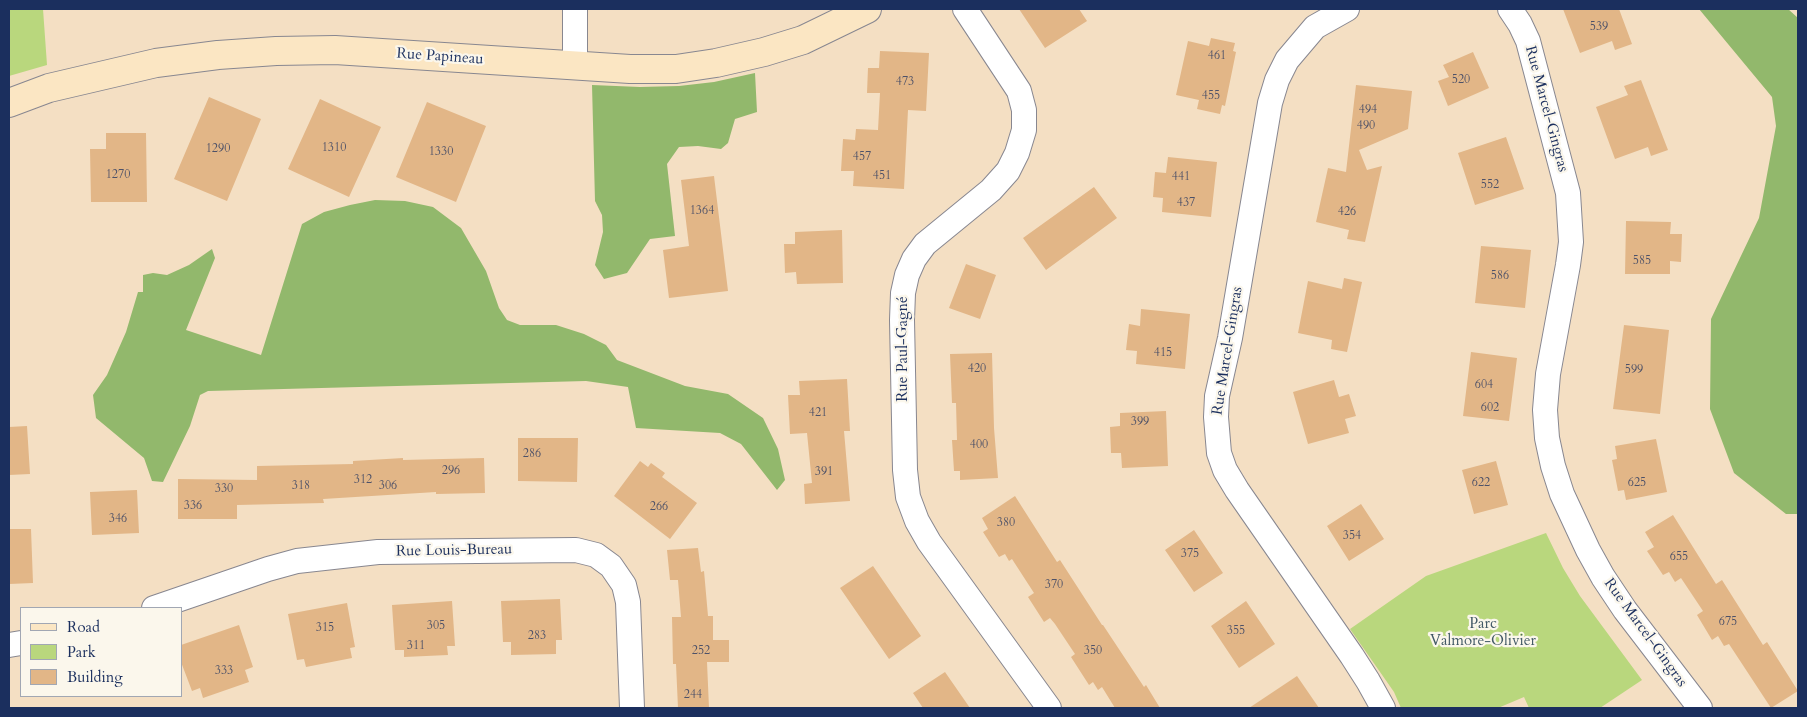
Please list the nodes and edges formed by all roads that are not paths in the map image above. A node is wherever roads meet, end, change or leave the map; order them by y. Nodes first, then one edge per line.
1 (575, 9) edge
2 (867, 9) edge
3 (965, 9) edge
4 (1347, 9) edge
5 (1510, 9) edge
6 (575, 66) junction
7 (9, 103) edge
8 (157, 607) edge
9 (632, 708) edge
10 (1049, 708) edge
11 (1383, 708) edge
12 (1700, 708) edge

1 - 6 street
2 - 6 street, Rue Papineau
3 - 10 street, Rue Paul-Gagné
4 - 11 street, Rue Marcel-Gingras
5 - 12 street, Rue Marcel-Gingras
6 - 7 street, Rue Papineau
8 - 9 street, Rue Louis-Bureau

